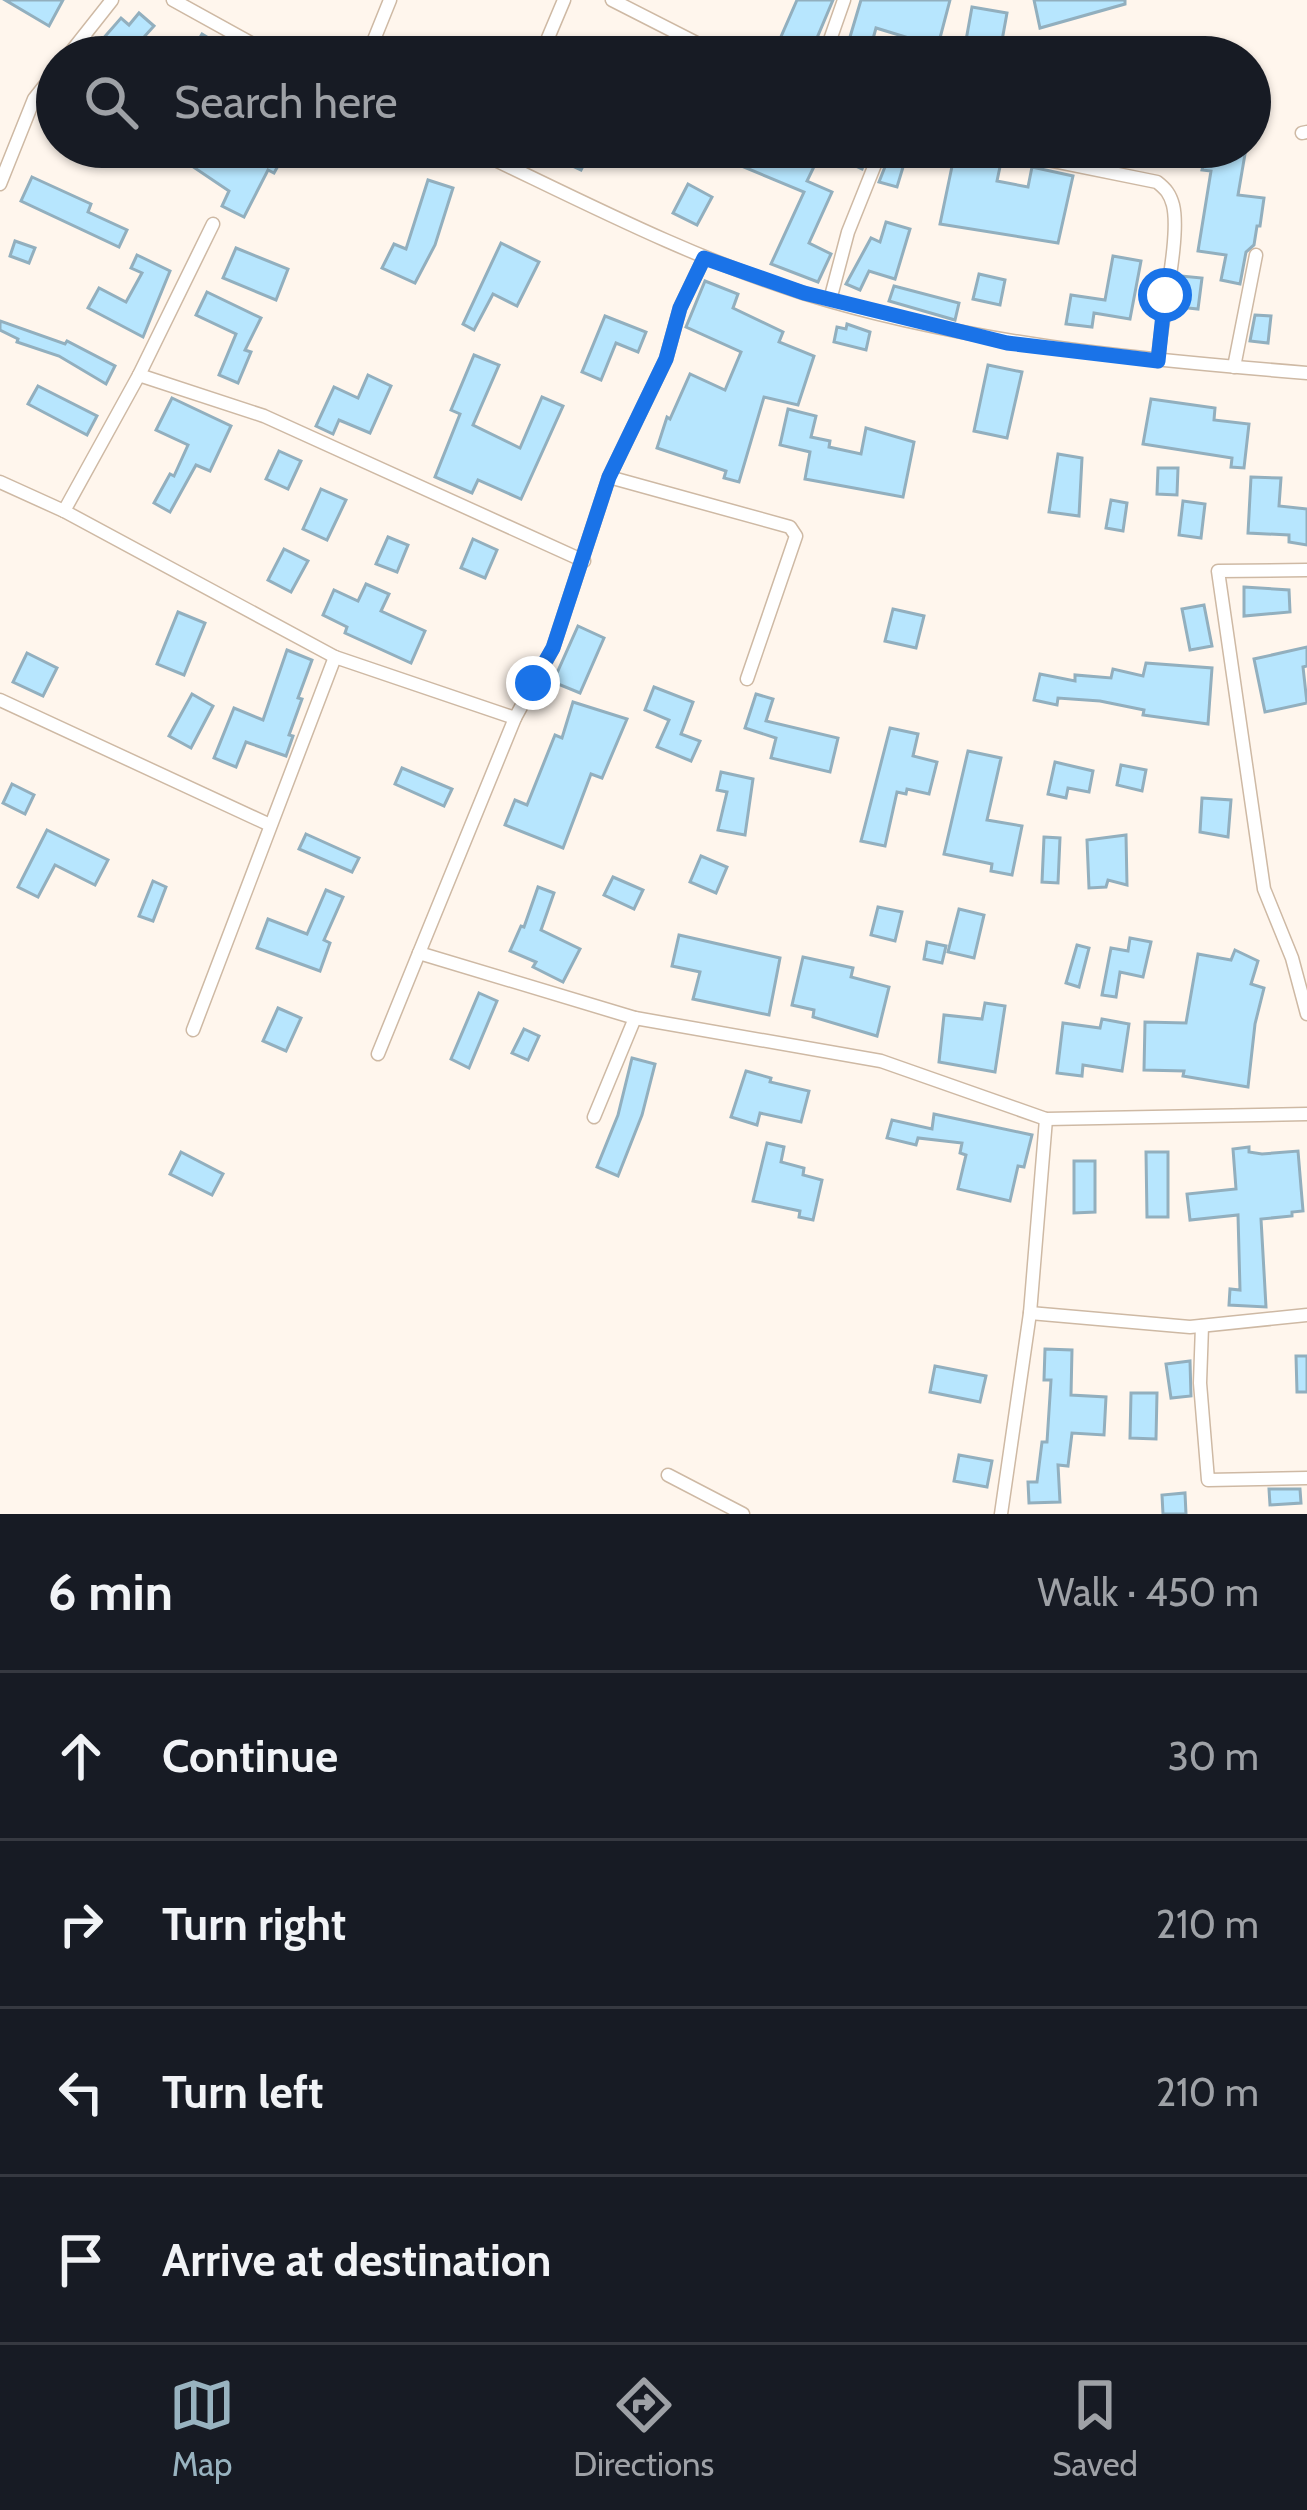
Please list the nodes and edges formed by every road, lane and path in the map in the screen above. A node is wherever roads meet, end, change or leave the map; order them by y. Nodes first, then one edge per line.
1 (112, 0) edge
2 (173, 0) edge
3 (389, 0) edge
4 (564, 0) edge
5 (611, 0) edge
6 (844, 0) edge
7 (84, 36) edge
8 (238, 36) edge
9 (375, 36) edge
10 (549, 36) edge
11 (682, 36) edge
12 (831, 36) edge
13 (36, 96) edge
14 (526, 168) edge
15 (874, 168) edge
16 (1087, 168) edge
17 (0, 184) edge
18 (213, 224) dead end
19 (1256, 255) dead end
20 (704, 258) junction
21 (830, 300) junction
22 (1158, 361) junction
23 (1234, 367) junction
24 (1307, 373) edge
25 (139, 375) junction
26 (609, 477) junction
27 (0, 482) edge
28 (64, 511) junction
29 (584, 561) junction
30 (1307, 571) edge
31 (335, 657) junction
32 (747, 679) dead end
33 (0, 700) edge
34 (514, 718) junction
35 (270, 824) junction
36 (419, 953) junction
37 (1307, 1014) edge
38 (635, 1018) junction
39 (193, 1030) dead end
40 (378, 1054) dead end
41 (1307, 1114) edge
42 (594, 1117) dead end
43 (1046, 1119) junction
44 (1030, 1312) junction
45 (1307, 1316) edge
46 (1202, 1326) junction
47 (668, 1475) dead end
48 (1307, 1478) edge
49 (742, 1514) edge
50 (1001, 1514) edge

1 - 7 street
2 - 8 street
3 - 9 street
4 - 10 street
5 - 11 street
6 - 12 street
13 - 17 street
14 - 20 street
15 - 21 street
16 - 22 street
18 - 25 street
19 - 23 street
20 - 21 street
20 - 26 street
21 - 22 street
22 - 23 street
23 - 24 street
25 - 28 street
25 - 29 street
26 - 29 street
26 - 32 street
27 - 28 street
28 - 31 street
29 - 34 street
30 - 37 street
31 - 34 street
31 - 35 street
33 - 35 street
34 - 36 street
35 - 39 street
36 - 38 street
36 - 40 street
38 - 42 street
38 - 43 street
41 - 43 street
43 - 44 street
44 - 46 street
44 - 50 street
45 - 46 street
46 - 48 street
47 - 49 street

